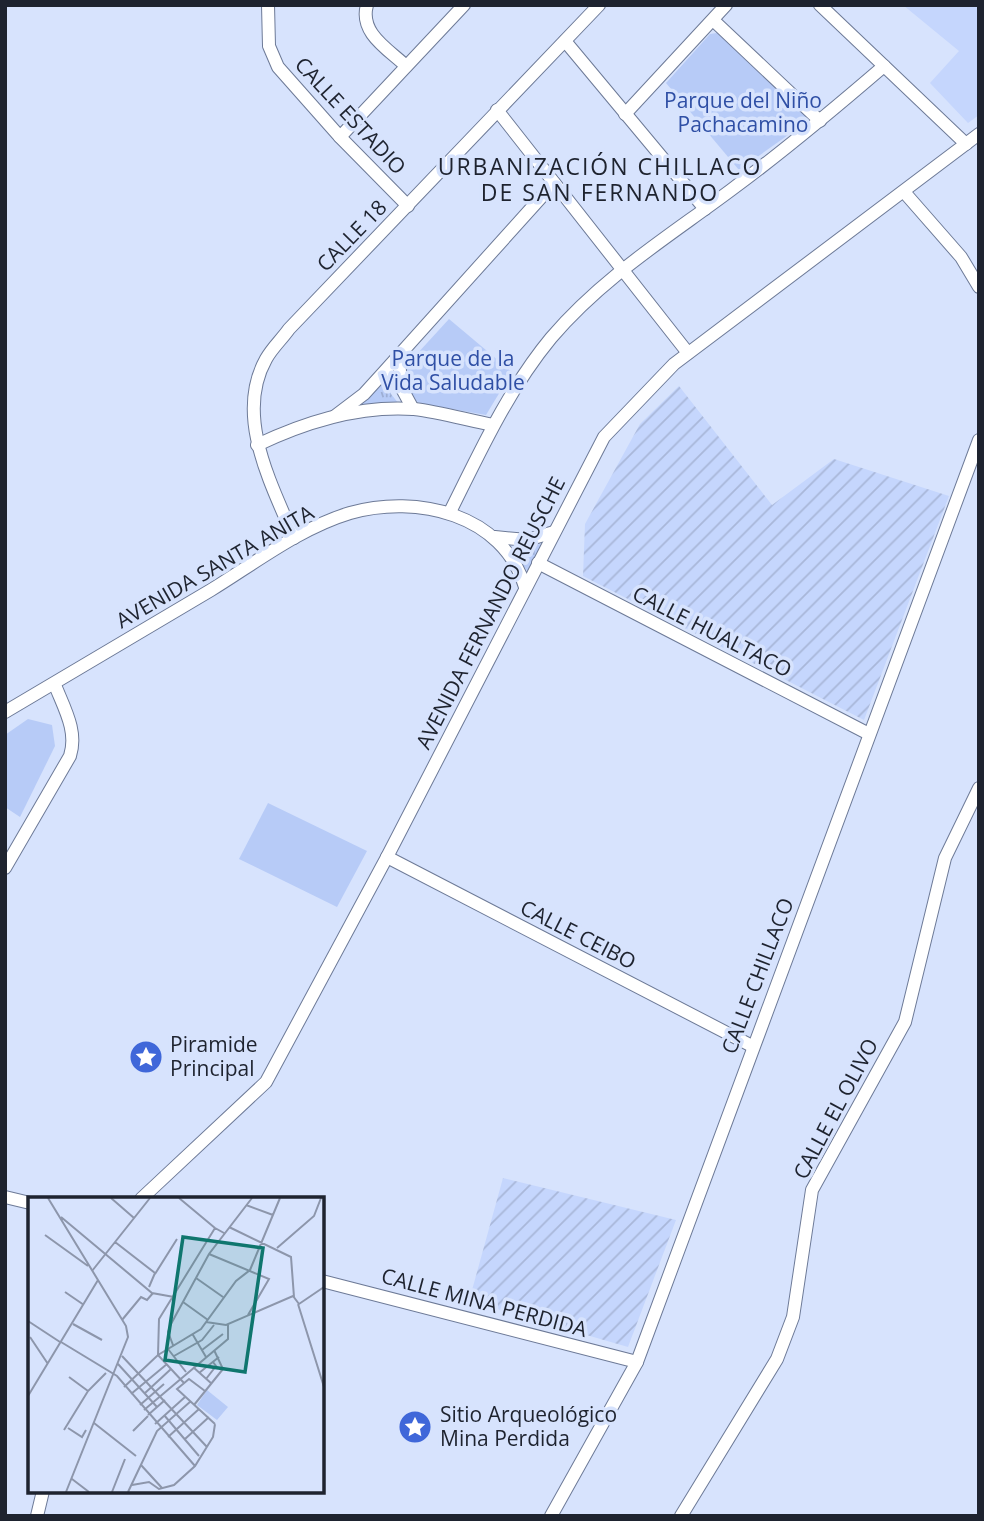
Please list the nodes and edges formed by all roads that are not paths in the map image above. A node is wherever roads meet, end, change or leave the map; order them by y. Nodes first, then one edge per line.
1 (268, 5) edge
2 (367, 5) edge
3 (464, 5) edge
4 (598, 5) edge
5 (726, 5) edge
6 (820, 5) edge
7 (713, 20) junction
8 (565, 41) junction
9 (406, 66) junction
10 (884, 66) junction
11 (497, 110) junction
12 (625, 114) junction
13 (820, 121) junction
14 (979, 134) edge
15 (340, 137) junction
16 (966, 144) junction
17 (554, 183) junction
18 (905, 192) junction
19 (408, 206) junction
20 (705, 209) junction
21 (621, 268) junction
22 (978, 286) edge
23 (688, 353) junction
24 (399, 356) junction
25 (413, 409) junction
26 (335, 416) junction
27 (493, 425) junction
28 (979, 440) edge
29 (257, 446) junction
30 (450, 512) junction
31 (554, 532) junction
32 (494, 537) junction
33 (295, 538) junction
34 (538, 563) junction
35 (526, 587) junction
36 (55, 685) junction
37 (5, 712) edge
38 (869, 734) junction
39 (979, 788) edge
40 (387, 858) junction
41 (5, 868) edge
42 (752, 1046) junction
43 (5, 1197) edge
44 (143, 1197) edge
45 (28, 1203) edge
46 (324, 1282) edge
47 (637, 1362) junction
48 (43, 1493) edge
49 (37, 1516) edge
50 (551, 1516) edge
51 (681, 1516) edge

1 - 15 street, CALLE ESTADIO
2 - 9 street
3 - 9 street
4 - 8 street, CALLE 18
5 - 7 street
6 - 10 street
7 - 12 street
7 - 13 street
8 - 11 street, CALLE 18
8 - 12 street
9 - 15 street
10 - 13 street
10 - 16 street
11 - 17 street
11 - 19 street, CALLE 18
12 - 20 street
13 - 20 street
14 - 16 street, AVENIDA FERNANDO REUSCHE
15 - 19 street, CALLE ESTADIO
16 - 18 street, AVENIDA FERNANDO REUSCHE
17 - 21 street
17 - 24 street
18 - 22 street
18 - 23 street, AVENIDA FERNANDO REUSCHE
19 - 29 street, CALLE 18
20 - 21 street
21 - 23 street
21 - 27 street
23 - 31 street, AVENIDA FERNANDO REUSCHE
24 - 25 street
24 - 26 street
25 - 26 street
25 - 27 street
26 - 29 street
27 - 30 street
28 - 38 street, CALLE CHILLACO
29 - 33 street, CALLE 18
30 - 32 street, AVENIDA SANTA ANITA
30 - 33 street, AVENIDA SANTA ANITA
31 - 32 street, AVENIDA SANTA ANITA
31 - 34 street, AVENIDA FERNANDO REUSCHE
32 - 35 street, AVENIDA SANTA ANITA
33 - 36 street, AVENIDA SANTA ANITA
34 - 35 street, AVENIDA FERNANDO REUSCHE
34 - 38 street, CALLE HUALTACO
35 - 40 street, AVENIDA FERNANDO REUSCHE
36 - 37 street, AVENIDA SANTA ANITA
36 - 41 street
38 - 42 street, CALLE CHILLACO
39 - 51 street, CALLE EL OLIVO
40 - 42 street, CALLE CEIBO
40 - 44 street, AVENIDA FERNANDO REUSCHE
42 - 47 street, CALLE CHILLACO
43 - 45 street
46 - 47 street, CALLE MINA PERDIDA
47 - 50 street, CALLE CHILLACO
48 - 49 street

